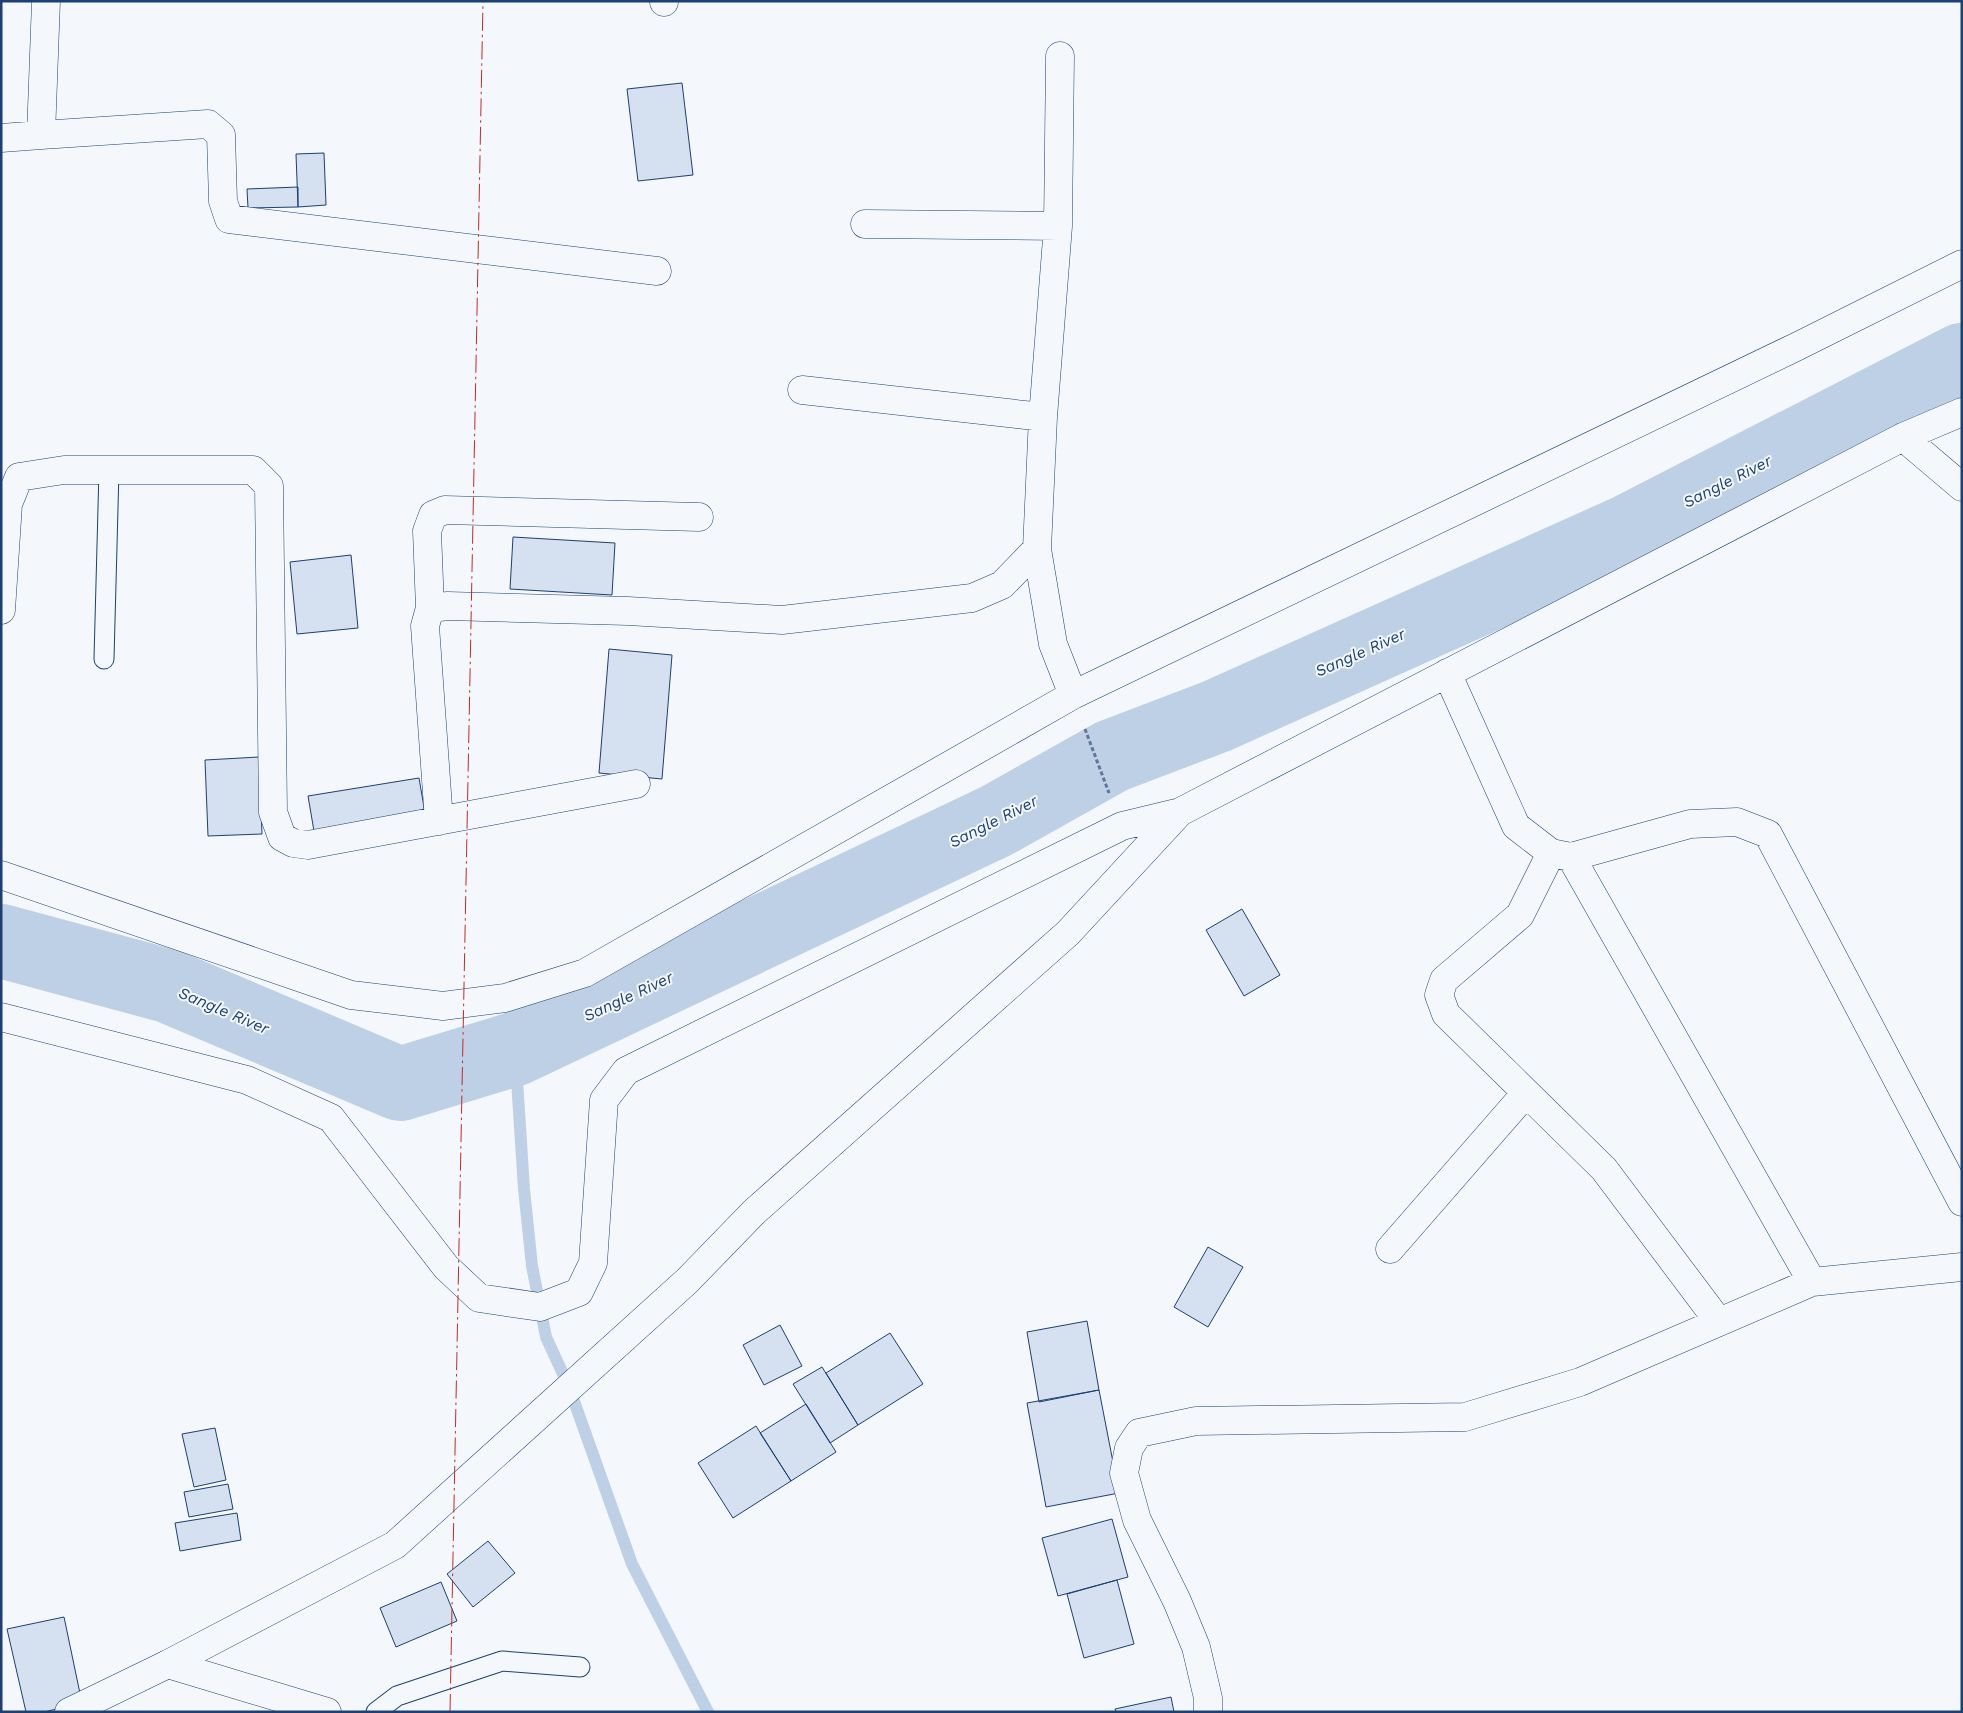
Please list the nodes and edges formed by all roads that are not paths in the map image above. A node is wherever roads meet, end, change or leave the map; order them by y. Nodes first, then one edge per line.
1 (46, 1) edge
2 (1060, 56) dead end
3 (41, 135) junction
4 (1, 138) edge
5 (866, 224) dead end
6 (1058, 226) junction
7 (1962, 264) edge
8 (657, 271) dead end
9 (802, 390) dead end
10 (1962, 412) edge
11 (1043, 417) junction
12 (1902, 437) junction
13 (109, 470) junction
14 (1962, 486) edge
15 (699, 517) dead end
16 (1037, 549) junction
17 (430, 608) junction
18 (1, 610) edge
19 (104, 660) dead end
20 (1447, 673) junction
21 (1073, 695) junction
22 (636, 784) dead end
23 (1180, 812) junction
24 (439, 821) junction
25 (1561, 855) junction
26 (1, 875) edge
27 (1, 1018) edge
28 (1526, 1093) junction
29 (1962, 1202) edge
30 (1390, 1249) dead end
31 (1962, 1267) edge
32 (1812, 1282) junction
33 (1719, 1322) junction
34 (168, 1664) junction
35 (580, 1667) dead end
36 (69, 1712) edge
37 (327, 1712) edge
38 (376, 1712) edge
39 (1208, 1712) edge

1 - 3 street
2 - 6 street
3 - 4 street
3 - 8 street
5 - 6 street
6 - 11 street
7 - 21 street
9 - 11 street
10 - 12 street
11 - 16 street
12 - 14 street
12 - 20 street
13 - 18 street
13 - 19 lane
13 - 24 street
15 - 17 street
16 - 17 street
16 - 21 street
17 - 24 street
20 - 23 street
20 - 25 street
21 - 26 street
22 - 24 street
23 - 27 street
23 - 34 street
25 - 28 street
25 - 29 street
25 - 32 street
28 - 30 street
28 - 33 street
31 - 32 street
32 - 33 street
33 - 39 street
34 - 36 street
34 - 37 street
35 - 38 lane

